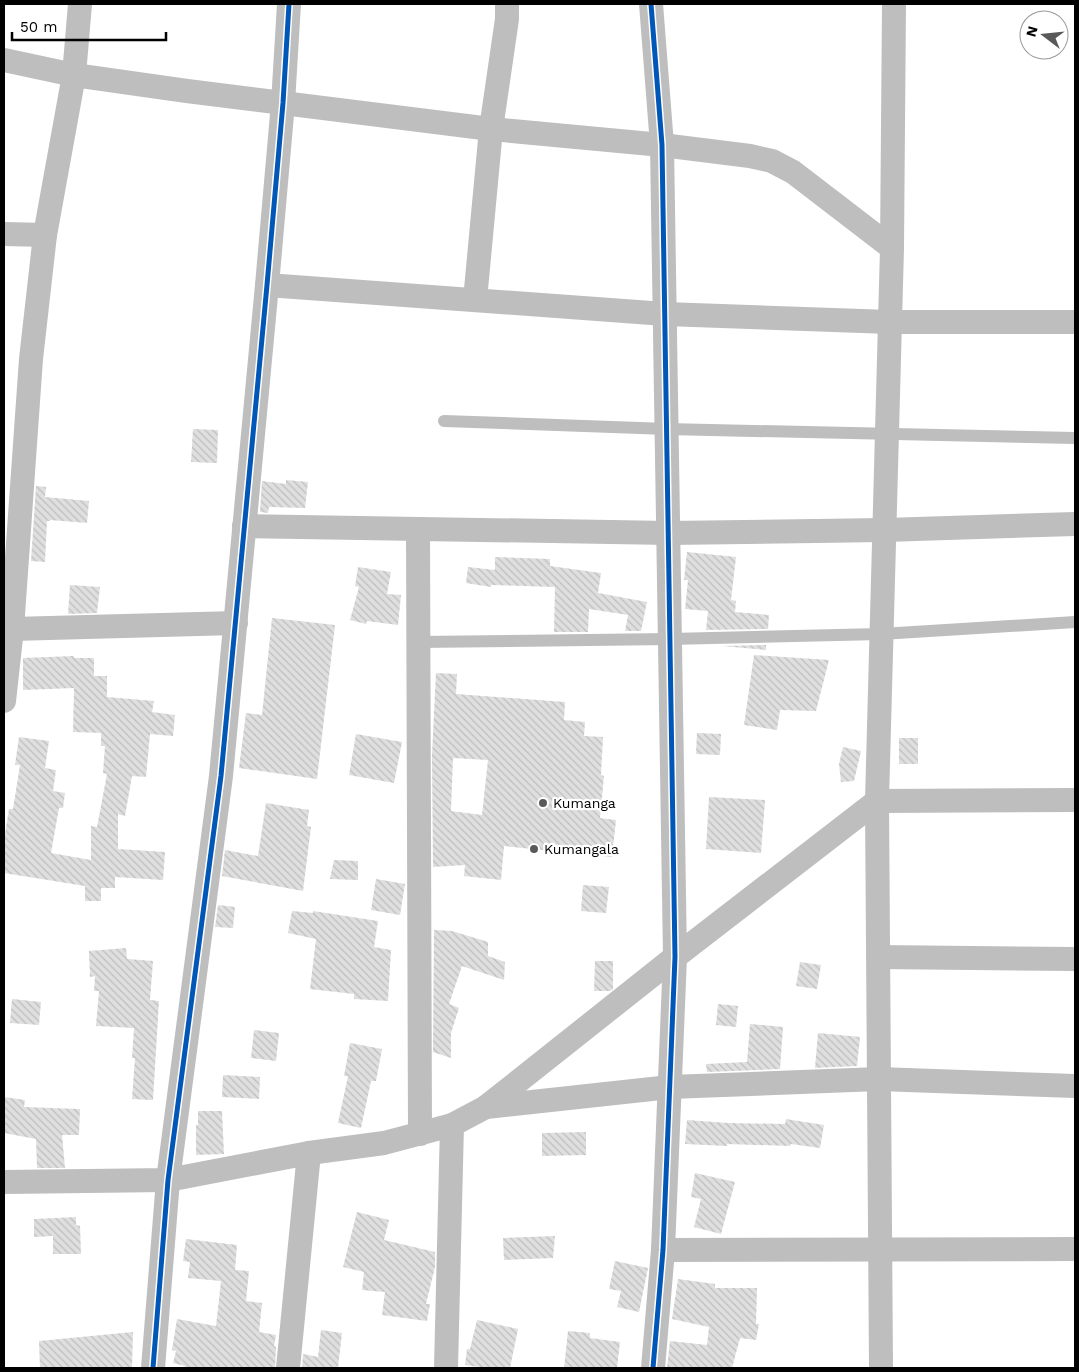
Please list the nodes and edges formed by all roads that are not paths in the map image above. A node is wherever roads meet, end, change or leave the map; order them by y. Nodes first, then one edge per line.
1 (80, 4) edge
2 (289, 4) edge
3 (507, 4) edge
4 (651, 4) edge
5 (894, 4) edge
6 (4, 60) edge
7 (74, 75) junction
8 (283, 103) junction
9 (491, 129) junction
10 (662, 145) junction
11 (4, 234) edge
12 (45, 235) junction
13 (892, 248) junction
14 (267, 285) junction
15 (475, 300) junction
16 (665, 314) junction
17 (890, 322) junction
18 (1075, 322) edge
19 (444, 421) dead end
20 (667, 430) junction
21 (886, 434) junction
22 (1075, 438) edge
23 (1075, 524) edge
24 (244, 526) junction
25 (418, 529) junction
26 (885, 530) junction
27 (668, 532) junction
28 (1075, 622) edge
29 (236, 623) junction
30 (12, 629) junction
31 (881, 634) junction
32 (670, 639) junction
33 (418, 642) junction
34 (4, 701) edge
35 (1075, 800) edge
36 (877, 801) junction
37 (675, 957) junction
38 (878, 957) junction
39 (1075, 959) edge
40 (879, 1079) junction
41 (1075, 1086) edge
42 (670, 1087) junction
43 (486, 1107) junction
44 (452, 1125) junction
45 (420, 1134) junction
46 (310, 1153) junction
47 (168, 1180) junction
48 (4, 1182) edge
49 (880, 1248) junction
50 (1075, 1248) edge
51 (663, 1250) junction
52 (153, 1368) edge
53 (288, 1368) edge
54 (446, 1368) edge
55 (653, 1368) edge
56 (881, 1368) edge

1 - 7 street
2 - 8 street
3 - 9 street
4 - 10 street
5 - 13 street
6 - 7 street
7 - 8 street
7 - 12 street
8 - 9 street
8 - 14 street
9 - 10 street
9 - 15 street
10 - 13 street
10 - 16 street
11 - 12 street
12 - 30 street
13 - 17 street
14 - 15 street
14 - 24 street
15 - 16 street
16 - 17 street
16 - 20 street
17 - 18 street
17 - 21 street
19 - 20 lane
20 - 21 lane
20 - 27 street
21 - 22 lane
21 - 26 street
23 - 26 street
24 - 25 street
24 - 29 street
25 - 27 street
25 - 33 street
26 - 27 street
26 - 31 street
27 - 32 street
28 - 31 lane
29 - 30 street
29 - 47 street
30 - 34 street
31 - 32 lane
31 - 36 street
32 - 33 lane
32 - 37 street
33 - 45 street
35 - 36 street
36 - 37 street
36 - 38 street
37 - 42 street
37 - 43 street
38 - 39 street
38 - 40 street
40 - 41 street
40 - 42 street
40 - 49 street
42 - 43 street
42 - 51 street
43 - 44 street
44 - 45 street
44 - 54 street
45 - 46 street
46 - 47 street
46 - 53 street
47 - 48 street
47 - 52 street
49 - 50 street
49 - 51 street
49 - 56 street
51 - 55 street

